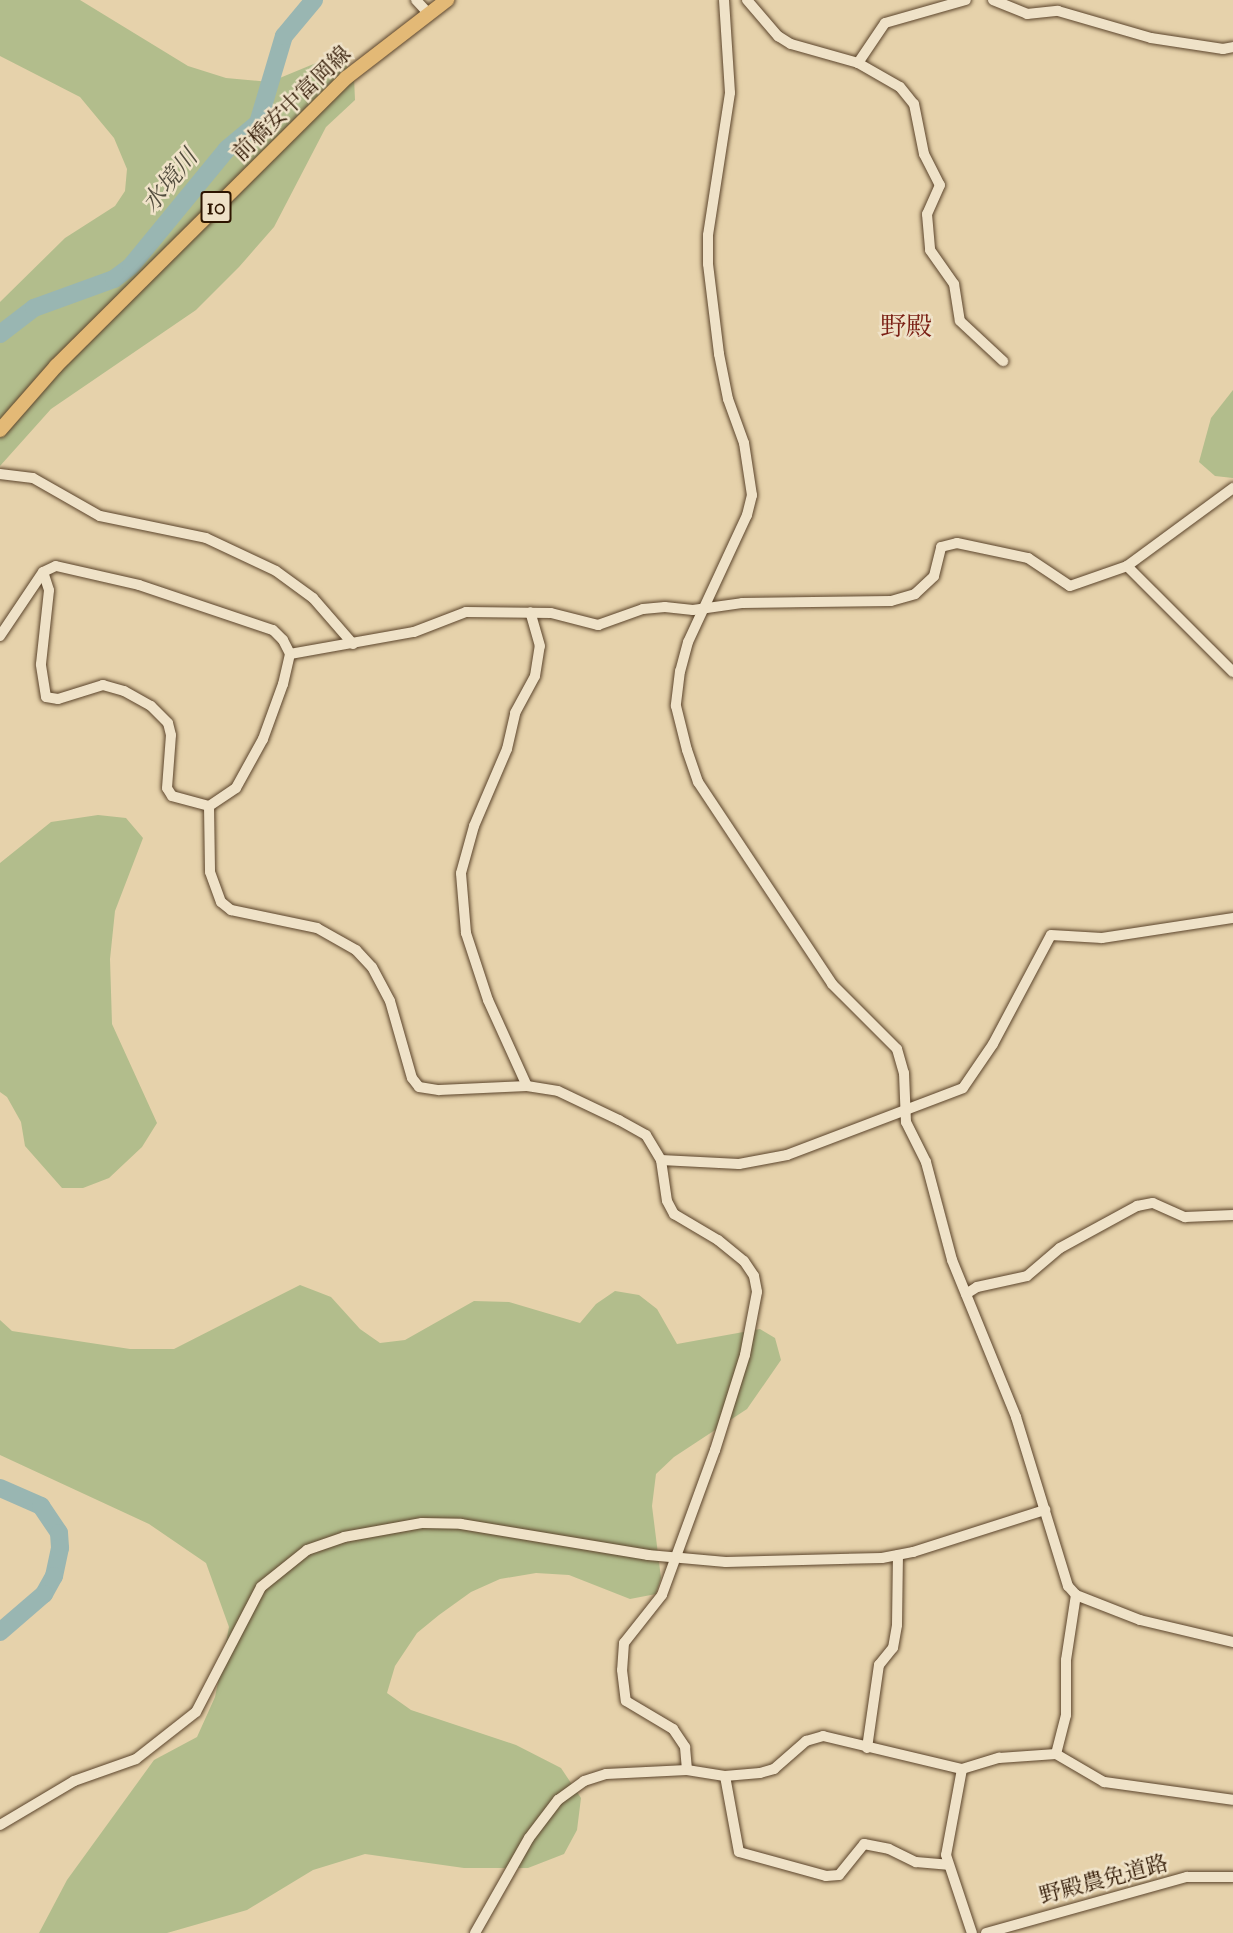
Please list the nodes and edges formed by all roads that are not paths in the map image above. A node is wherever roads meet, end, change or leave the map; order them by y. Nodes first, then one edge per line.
1 (416, 0) edge
2 (447, 0) edge
3 (724, 0) edge
4 (747, 0) edge
5 (966, 0) edge
6 (993, 0) edge
7 (429, 14) junction
8 (1233, 47) edge
9 (858, 63) junction
10 (1004, 361) dead end
11 (0, 430) edge
12 (0, 474) edge
13 (1233, 488) edge
14 (1127, 566) junction
15 (43, 572) junction
16 (704, 609) junction
17 (530, 612) junction
18 (0, 636) edge
19 (353, 644) junction
20 (290, 654) junction
21 (1233, 672) edge
22 (209, 806) junction
23 (1233, 918) edge
24 (527, 1086) junction
25 (903, 1109) junction
26 (661, 1160) junction
27 (1233, 1215) edge
28 (966, 1294) junction
29 (1045, 1510) junction
30 (898, 1555) junction
31 (674, 1558) junction
32 (1076, 1594) junction
33 (1233, 1642) edge
34 (867, 1748) junction
35 (1056, 1754) junction
36 (962, 1769) junction
37 (687, 1770) junction
38 (725, 1776) junction
39 (1233, 1800) edge
40 (0, 1825) edge
41 (948, 1865) junction
42 (1233, 1877) edge
43 (475, 1933) edge
44 (972, 1933) edge
45 (986, 1933) edge

1 - 7 street
2 - 7 main road, 前橋安中富岡線 / 10
3 - 16 street
4 - 9 street
5 - 9 street
6 - 8 street
7 - 11 main road, 前橋安中富岡線 / 10
9 - 10 street
12 - 19 street
13 - 14 street
14 - 16 street
14 - 21 street
15 - 18 street
15 - 20 street
15 - 22 street
16 - 17 street
16 - 25 street
17 - 19 street
17 - 24 street
19 - 20 street
20 - 22 street
22 - 24 street
23 - 25 street
24 - 26 street
25 - 26 street
25 - 28 street
26 - 31 street
27 - 28 street
28 - 29 street
29 - 30 street
29 - 32 street
30 - 31 street
30 - 34 street
31 - 37 street
31 - 40 street
32 - 33 street
32 - 35 street
34 - 36 street
34 - 38 street
35 - 36 street
35 - 39 street
36 - 41 street
37 - 38 street
37 - 43 street
38 - 41 street
41 - 44 street
42 - 45 street, 野殿農免道路

